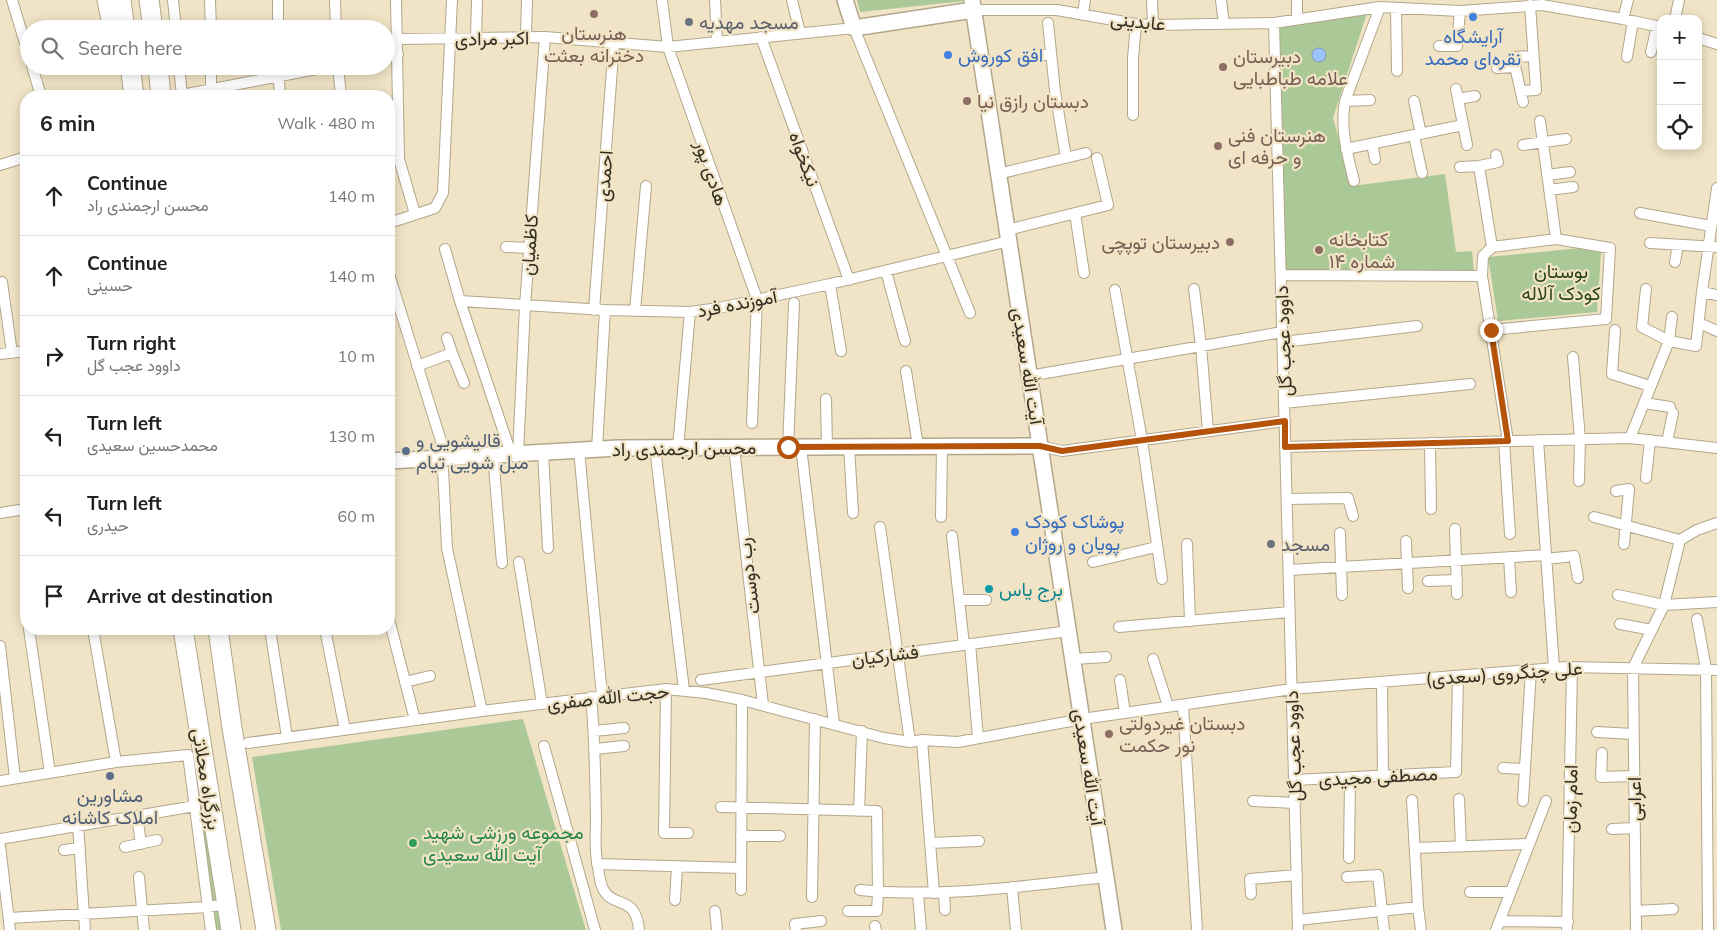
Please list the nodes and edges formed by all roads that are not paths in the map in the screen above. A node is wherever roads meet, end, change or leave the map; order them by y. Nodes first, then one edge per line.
1 (12, 0) edge
2 (107, 0) edge
3 (121, 0) edge
4 (149, 0) edge
5 (161, 0) edge
6 (173, 0) edge
7 (210, 0) edge
8 (278, 0) edge
9 (335, 0) edge
10 (396, 0) edge
11 (452, 0) edge
12 (477, 0) edge
13 (527, 0) edge
14 (662, 0) edge
15 (715, 0) edge
16 (792, 0) edge
17 (845, 0) edge
18 (1085, 0) edge
19 (1152, 0) edge
20 (1221, 0) edge
21 (1297, 0) edge
22 (1628, 0) edge
23 (1679, 0) edge
24 (1542, 2) edge
25 (972, 5) edge
26 (1056, 5) edge
27 (1356, 5) edge
28 (1530, 5) junction
29 (1455, 7) edge
30 (1380, 8) junction
31 (1396, 8) junction
32 (1083, 14) junction
33 (1676, 15) edge
34 (1297, 19) junction
35 (112, 20) edge
36 (124, 20) edge
37 (152, 20) edge
38 (159, 20) edge
39 (175, 20) edge
40 (210, 20) edge
41 (278, 20) edge
42 (336, 20) edge
43 (1628, 20) junction
44 (1048, 23) dead end
45 (1274, 23) junction
46 (1136, 24) junction
47 (1224, 24) junction
48 (1153, 25) junction
49 (20, 26) edge
50 (1657, 27) edge
51 (854, 28) junction
52 (1657, 33) edge
53 (800, 34) junction
54 (544, 36) junction
55 (526, 37) junction
56 (476, 38) junction
57 (761, 38) junction
58 (398, 39) junction
59 (450, 39) junction
60 (1702, 39) edge
61 (614, 42) junction
62 (717, 42) junction
63 (1717, 44) edge
64 (1439, 46) dead end
65 (668, 47) junction
66 (1651, 52) dead end
67 (1051, 53) junction
68 (395, 54) edge
69 (398, 54) junction
70 (1038, 56) dead end
71 (1533, 56) junction
72 (1627, 57) dead end
73 (1515, 67) junction
74 (1497, 68) dead end
75 (1397, 71) dead end
76 (35, 75) edge
77 (129, 75) edge
78 (131, 75) edge
79 (159, 75) edge
80 (180, 75) edge
81 (211, 75) edge
82 (268, 75) edge
83 (278, 75) edge
84 (339, 75) edge
85 (39, 90) edge
86 (133, 90) edge
87 (134, 90) edge
88 (160, 90) edge
89 (181, 90) edge
90 (211, 90) edge
91 (228, 90) edge
92 (280, 90) edge
93 (340, 90) edge
94 (1055, 91) junction
95 (1520, 91) junction
96 (1044, 92) dead end
97 (1475, 96) dead end
98 (1370, 100) dead end
99 (1344, 101) junction
100 (1414, 101) dead end
101 (1523, 102) dead end
102 (1133, 115) dead end
103 (1540, 121) dead end
104 (1463, 125) junction
105 (1062, 127) junction
106 (1050, 130) dead end
107 (1418, 135) junction
108 (1566, 140) dead end
109 (1542, 143) junction
110 (1372, 144) junction
111 (1467, 145) dead end
112 (1523, 145) dead end
113 (1346, 149) junction
114 (1086, 152) dead end
115 (1496, 155) dead end
116 (20, 158) edge
117 (1066, 158) junction
118 (1097, 158) dead end
119 (1375, 159) dead end
120 (0, 165) edge
121 (1479, 166) junction
122 (1460, 167) dead end
123 (1570, 172) dead end
124 (1422, 173) dead end
125 (998, 174) junction
126 (1547, 175) junction
127 (1354, 180) dead end
128 (646, 186) dead end
129 (1573, 187) dead end
130 (1717, 188) edge
131 (1549, 190) junction
132 (1075, 213) junction
133 (1640, 213) dead end
134 (415, 214) junction
135 (1715, 215) edge
136 (395, 221) edge
137 (1711, 226) junction
138 (1008, 235) junction
139 (1556, 239) junction
140 (1650, 242) dead end
141 (1678, 245) junction
142 (506, 247) dead end
143 (1492, 247) junction
144 (1713, 247) edge
145 (529, 248) junction
146 (445, 249) dead end
147 (946, 255) junction
148 (1676, 262) dead end
149 (886, 271) junction
150 (1084, 273) dead end
151 (1281, 275) junction
152 (1482, 276) junction
153 (849, 280) junction
154 (2, 282) dead end
155 (830, 284) junction
156 (1194, 289) dead end
157 (1646, 289) dead end
158 (1115, 290) dead end
159 (1702, 292) junction
160 (395, 294) edge
161 (1717, 295) edge
162 (757, 299) junction
163 (460, 301) junction
164 (794, 303) dead end
165 (525, 306) junction
166 (594, 310) junction
167 (605, 310) junction
168 (636, 311) junction
169 (690, 312) junction
170 (970, 313) dead end
171 (1672, 317) dead end
172 (1699, 323) junction
173 (1417, 326) dead end
174 (1491, 330) junction
175 (1615, 330) dead end
176 (1717, 331) edge
177 (1282, 337) junction
178 (447, 338) dead end
179 (905, 341) dead end
180 (1669, 341) junction
181 (1201, 346) junction
182 (841, 351) dead end
183 (20, 352) edge
184 (12, 353) junction
185 (0, 354) edge
186 (452, 354) junction
187 (1572, 357) dead end
188 (1126, 359) junction
189 (417, 366) junction
190 (906, 370) dead end
191 (1029, 376) junction
192 (464, 383) dead end
193 (1470, 384) dead end
194 (1650, 386) junction
195 (826, 399) dead end
196 (1284, 403) junction
197 (1644, 403) junction
198 (1285, 421) junction
199 (752, 423) dead end
200 (1208, 431) junction
201 (1630, 438) junction
202 (1580, 439) junction
203 (1142, 440) junction
204 (1538, 440) junction
205 (1650, 440) junction
206 (1506, 441) junction
207 (1666, 442) junction
208 (1430, 443) junction
209 (849, 446) junction
210 (918, 446) junction
211 (942, 446) junction
212 (1040, 446) junction
213 (734, 447) junction
214 (795, 447) junction
215 (827, 447) junction
216 (1285, 447) junction
217 (655, 448) junction
218 (678, 448) junction
219 (1717, 448) edge
220 (596, 449) junction
221 (579, 450) junction
222 (543, 452) junction
223 (514, 454) junction
224 (493, 455) junction
225 (395, 459) edge
226 (445, 463) junction
227 (1646, 478) dead end
228 (1579, 481) dead end
229 (1616, 491) dead end
230 (1287, 499) junction
231 (1431, 509) dead end
232 (20, 510) edge
233 (0, 513) edge
234 (853, 513) dead end
235 (1353, 516) dead end
236 (942, 517) dead end
237 (1594, 518) dead end
238 (1717, 523) edge
239 (1626, 526) junction
240 (880, 527) dead end
241 (1455, 529) dead end
242 (1340, 534) dead end
243 (1510, 534) dead end
244 (952, 536) dead end
245 (1680, 540) junction
246 (1406, 541) dead end
247 (1187, 544) dead end
248 (1624, 544) dead end
249 (1156, 546) junction
250 (548, 548) dead end
251 (1546, 557) junction
252 (1509, 558) junction
253 (1456, 560) junction
254 (519, 562) dead end
255 (1093, 562) dead end
256 (502, 563) dead end
257 (1406, 563) junction
258 (1342, 567) junction
259 (1289, 570) junction
260 (1578, 578) dead end
261 (1162, 579) dead end
262 (1457, 580) junction
263 (1428, 581) dead end
264 (1408, 588) dead end
265 (1511, 592) dead end
266 (1457, 594) dead end
267 (1342, 595) dead end
268 (1618, 595) dead end
269 (959, 600) junction
270 (986, 600) dead end
271 (1717, 602) edge
272 (1664, 605) junction
273 (1290, 612) junction
274 (1697, 619) dead end
275 (1190, 621) junction
276 (1620, 624) dead end
277 (1119, 627) dead end
278 (1652, 630) junction
279 (1068, 631) junction
280 (30, 635) edge
281 (94, 635) edge
282 (184, 635) edge
283 (219, 635) edge
284 (271, 635) edge
285 (327, 635) edge
286 (393, 635) edge
287 (967, 644) junction
288 (0, 646) edge
289 (898, 654) junction
290 (1106, 657) dead end
291 (1073, 659) junction
292 (1153, 659) dead end
293 (826, 663) junction
294 (1572, 667) junction
295 (1554, 668) junction
296 (1632, 668) junction
297 (1706, 669) junction
298 (1531, 670) junction
299 (1717, 670) edge
300 (760, 672) junction
301 (430, 676) dead end
302 (1458, 676) junction
303 (701, 680) dead end
304 (1120, 680) dead end
305 (405, 682) junction
306 (1382, 682) junction
307 (666, 689) junction
308 (1292, 689) junction
309 (684, 690) junction
310 (596, 696) junction
311 (742, 700) junction
312 (542, 704) junction
313 (1183, 704) junction
314 (763, 705) junction
315 (1168, 706) junction
316 (482, 711) junction
317 (1124, 713) junction
318 (816, 719) junction
319 (1082, 719) junction
320 (415, 720) junction
321 (834, 724) junction
322 (624, 728) dead end
323 (345, 730) junction
324 (594, 731) junction
325 (862, 732) junction
326 (1597, 732) dead end
327 (1633, 734) junction
328 (287, 737) junction
329 (978, 738) junction
330 (922, 740) junction
331 (910, 742) junction
332 (248, 743) dead end
333 (544, 746) dead end
334 (624, 746) dead end
335 (595, 749) junction
336 (1602, 753) dead end
337 (116, 762) junction
338 (1503, 768) dead end
339 (1525, 769) junction
340 (50, 773) junction
341 (1383, 776) junction
342 (1634, 776) junction
343 (1350, 777) junction
344 (15, 778) junction
345 (1294, 780) junction
346 (0, 781) edge
347 (1459, 799) dead end
348 (1412, 800) dead end
349 (1253, 801) dead end
350 (1523, 801) dead end
351 (1295, 802) junction
352 (1546, 802) dead end
353 (195, 806) junction
354 (721, 806) dead end
355 (741, 806) junction
356 (814, 809) junction
357 (860, 811) junction
358 (137, 816) junction
359 (78, 825) junction
360 (1634, 828) junction
361 (1612, 829) dead end
362 (688, 833) dead end
363 (741, 836) junction
364 (780, 836) dead end
365 (0, 839) edge
366 (157, 840) dead end
367 (980, 841) dead end
368 (930, 843) junction
369 (141, 844) junction
370 (1529, 844) junction
371 (0, 846) edge
372 (1461, 846) junction
373 (125, 847) dead end
374 (80, 848) junction
375 (1415, 848) junction
376 (64, 850) dead end
377 (1349, 858) dead end
378 (597, 864) junction
379 (676, 867) junction
380 (741, 868) junction
381 (1297, 875) junction
382 (138, 877) dead end
383 (1106, 877) junction
384 (1347, 877) dead end
385 (1012, 888) junction
386 (741, 890) dead end
387 (860, 890) dead end
388 (878, 892) junction
389 (939, 892) junction
390 (1470, 892) dead end
391 (1511, 892) junction
392 (918, 894) junction
393 (1251, 894) dead end
394 (812, 897) dead end
395 (675, 900) dead end
396 (217, 905) junction
397 (1418, 907) junction
398 (1673, 909) dead end
399 (946, 910) dead end
400 (715, 911) dead end
401 (848, 911) dead end
402 (1383, 911) junction
403 (1636, 911) junction
404 (142, 912) junction
405 (84, 914) junction
406 (9, 918) junction
407 (821, 921) dead end
408 (1298, 925) edge
409 (1498, 926) edge
410 (1567, 926) edge
411 (796, 927) edge
412 (10, 930) edge
413 (85, 930) edge
414 (144, 930) edge
415 (211, 930) edge
416 (231, 930) edge
417 (266, 930) edge
418 (594, 930) edge
419 (639, 930) edge
420 (717, 930) edge
421 (921, 930) edge
422 (1016, 930) edge
423 (1114, 930) edge
424 (1197, 930) edge
425 (1384, 930) edge
426 (1421, 930) edge
427 (1636, 930) edge
428 (1708, 930) edge

1 - 49 street
2 - 35 highway
3 - 36 highway
4 - 37 highway
5 - 38 highway
6 - 39 street
7 - 40 street
8 - 41 street
9 - 42 street
10 - 58 street
11 - 59 street
12 - 56 street
13 - 55 street
14 - 65 street, هادی پور
15 - 62 street
16 - 53 street
17 - 51 main road
18 - 32 street
19 - 48 street
20 - 47 street
21 - 34 street
22 - 43 street
23 - 33 street
24 - 28 street, عابدینی
24 - 43 street, عابدینی
25 - 26 street, عابدینی
25 - 51 main road
25 - 125 main road, آیت الله سعیدی
26 - 32 street, عابدینی
27 - 30 street, عابدینی
27 - 34 street, عابدینی
28 - 29 street, عابدینی
28 - 71 street
29 - 31 street, عابدینی
29 - 64 street
30 - 31 street, عابدینی
30 - 99 street
31 - 75 street
32 - 46 street, عابدینی
34 - 45 street, عابدینی
43 - 50 street, عابدینی
43 - 72 street
44 - 67 street
45 - 47 street, عابدینی
45 - 151 street, داوود عجب گل
46 - 48 street, عابدینی
46 - 102 street
47 - 48 street, عابدینی
51 - 53 street, اکبر مرادی
51 - 147 street
52 - 66 street
53 - 57 street, اکبر مرادی
54 - 55 street, اکبر مرادی
54 - 61 street, اکبر مرادی
54 - 145 street, کاظمیان
55 - 56 street, اکبر مرادی
56 - 59 street, اکبر مرادی
57 - 62 street, اکبر مرادی
57 - 153 street, نیکخواه
58 - 59 street, اکبر مرادی
58 - 69 street
59 - 134 street
60 - 63 street
61 - 65 street, اکبر مرادی
61 - 166 street, احمدی
62 - 65 street, اکبر مرادی
65 - 162 street, هادی پور
67 - 70 street
67 - 94 street
68 - 69 street
69 - 134 street
71 - 73 street
71 - 95 street
73 - 74 street
73 - 95 street
76 - 85 street
77 - 86 highway
78 - 87 highway
79 - 88 highway
80 - 89 street
81 - 90 street
82 - 91 street
83 - 92 street
84 - 93 street
94 - 96 street
94 - 105 street
95 - 101 street
97 - 104 street
98 - 99 street
99 - 113 street
100 - 107 street
103 - 109 street
104 - 107 street
104 - 111 street
105 - 106 street
105 - 117 street
107 - 110 street
107 - 124 street
108 - 109 street
109 - 112 street
109 - 126 street
110 - 113 street
110 - 119 street
113 - 127 street
114 - 117 street
115 - 121 street
116 - 120 street
117 - 125 street
118 - 132 street, آموزنده فرد
121 - 122 street
121 - 143 street
123 - 126 street
125 - 138 main road, آیت الله سعیدی
126 - 131 street
128 - 168 street
129 - 131 street
130 - 135 street
131 - 139 street
132 - 138 street, آموزنده فرد
132 - 150 street
133 - 137 street
134 - 136 street
135 - 137 street
137 - 144 street
138 - 147 street, آموزنده فرد
138 - 191 main road, آیت الله سعیدی
139 - 143 street
139 - 174 street
140 - 141 street
141 - 144 street
141 - 148 street
142 - 145 street
143 - 152 street
144 - 159 street
145 - 165 street, کاظمیان
146 - 163 street
147 - 149 street, آموزنده فرد
147 - 170 street
149 - 153 street, آموزنده فرد
149 - 179 street
151 - 152 street
151 - 177 street, داوود عجب گل
152 - 174 street
153 - 155 street, آموزنده فرد
154 - 184 street
155 - 162 street, آموزنده فرد
155 - 182 street
156 - 181 street
157 - 180 street
158 - 188 street
159 - 161 street
159 - 172 street
160 - 189 street
162 - 169 street, آموزنده فرد
162 - 199 street
163 - 165 street, آموزنده فرد
163 - 223 street
164 - 214 street
165 - 166 street, آموزنده فرد
165 - 223 street, کاظمیان
166 - 167 street, آموزنده فرد
167 - 168 street, آموزنده فرد
167 - 220 street
168 - 169 street, آموزنده فرد
169 - 218 street
171 - 180 street
172 - 176 street
172 - 180 street
173 - 177 street
174 - 206 street
175 - 194 street
177 - 181 street
177 - 196 street, داوود عجب گل
178 - 186 street
180 - 194 street
181 - 188 street
181 - 200 street
183 - 184 street
184 - 185 street
186 - 189 street
186 - 192 street
187 - 202 street
188 - 191 street
188 - 203 street
189 - 226 street
190 - 210 street
191 - 212 main road, آیت الله سعیدی
193 - 196 street
194 - 197 street
195 - 215 street
196 - 198 street, داوود عجب گل
197 - 201 street
197 - 207 street
198 - 200 street
198 - 216 street, داوود عجب گل
200 - 203 street
201 - 202 street
201 - 205 street
202 - 204 street
202 - 228 street
203 - 212 street
203 - 249 street
204 - 206 street
204 - 251 street
205 - 207 street
205 - 227 street
206 - 208 street
206 - 243 street
207 - 219 street
208 - 216 street
208 - 231 street
209 - 210 main road, محسن ارجمندی راد
209 - 215 main road, محسن ارجمندی راد
209 - 234 street
210 - 211 main road, محسن ارجمندی راد
211 - 212 main road, محسن ارجمندی راد
211 - 236 street
212 - 279 main road, آیت الله سعیدی
213 - 214 main road, محسن ارجمندی راد
213 - 218 main road, محسن ارجمندی راد
213 - 300 street, رب دوست
214 - 215 main road, محسن ارجمندی راد
214 - 293 street
216 - 230 street, داوود عجب گل
217 - 218 main road, محسن ارجمندی راد
217 - 220 main road, محسن ارجمندی راد
217 - 309 street
220 - 221 main road, محسن ارجمندی راد
221 - 222 main road, محسن ارجمندی راد
221 - 310 street
222 - 223 main road, محسن ارجمندی راد
222 - 250 street
223 - 224 main road, محسن ارجمندی راد
224 - 226 main road, محسن ارجمندی راد
224 - 256 street
225 - 226 main road, محسن ارجمندی راد
226 - 316 street
229 - 239 street
230 - 235 street
230 - 259 street, داوود عجب گل
232 - 233 street
237 - 239 street
238 - 245 street
239 - 245 street
239 - 248 street
240 - 289 street
241 - 253 street
242 - 258 street
244 - 269 street
245 - 272 street
246 - 257 street
247 - 275 street
249 - 255 street
249 - 261 street
251 - 252 street
251 - 260 street
251 - 295 street
252 - 253 street
252 - 265 street
253 - 257 street
253 - 262 street
254 - 312 street
257 - 258 street
257 - 264 street
258 - 259 street
258 - 267 street
259 - 273 street, داوود عجب گل
262 - 263 street
262 - 266 street
268 - 272 street
269 - 270 street
269 - 287 street
271 - 272 street
272 - 278 street
273 - 275 street
273 - 308 street, داوود عجب گل
274 - 297 street
275 - 277 street
276 - 278 street
278 - 296 street
279 - 287 street, فشارکیان
279 - 291 main road, آیت الله سعیدی
280 - 340 street
281 - 337 street
282 - 396 highway, بزرگراه محلاتی
283 - 417 highway, بزرگراه محلاتی
284 - 328 street
285 - 323 street
286 - 305 street
287 - 289 street, فشارکیان
287 - 329 street
288 - 344 street
289 - 293 street, فشارکیان
289 - 331 street
290 - 291 street
291 - 319 main road, آیت الله سعیدی
292 - 315 street
293 - 300 street, فشارکیان
293 - 321 street
294 - 295 street, علی چنگروی (سعدی)
294 - 296 street, علی چنگروی (سعدی)
294 - 410 street, امام زمان
295 - 298 street, علی چنگروی (سعدی)
296 - 297 street, علی چنگروی (سعدی)
296 - 327 street, اعرابی
297 - 299 street, علی چنگروی (سعدی)
297 - 428 street
298 - 302 street, علی چنگروی (سعدی)
298 - 339 street
300 - 303 street, فشارکیان
300 - 314 street, رب دوست
301 - 305 street
302 - 306 street, علی چنگروی (سعدی)
302 - 341 street, مصطفی مجیدی
304 - 317 street
305 - 320 street
306 - 308 street, علی چنگروی (سعدی)
306 - 341 street
307 - 309 street, حجت الله صفری
307 - 310 street, حجت الله صفری
307 - 362 street
308 - 313 street, علی چنگروی (سعدی)
308 - 345 street, داوود عجب گل
309 - 311 street, حجت الله صفری
310 - 312 street, حجت الله صفری
310 - 324 street
311 - 314 street, حجت الله صفری
311 - 355 street
312 - 316 street, حجت الله صفری
313 - 315 street, حجت الله صفری
313 - 424 street
314 - 318 street, حجت الله صفری
315 - 317 street, حجت الله صفری
316 - 320 street, حجت الله صفری
317 - 319 street, حجت الله صفری
318 - 321 street, حجت الله صفری
318 - 356 street
319 - 329 street, حجت الله صفری
319 - 383 main road, آیت الله سعیدی
320 - 323 street, حجت الله صفری
321 - 325 street, حجت الله صفری
322 - 324 street
323 - 328 street, حجت الله صفری
324 - 335 street
325 - 331 street, حجت الله صفری
325 - 357 street
326 - 327 street
327 - 342 street, اعرابی
328 - 332 street, حجت الله صفری
329 - 330 street, حجت الله صفری
330 - 331 street, حجت الله صفری
330 - 368 street
333 - 418 street
334 - 335 street
335 - 378 street
336 - 342 street
337 - 340 street
337 - 353 street
338 - 339 street
339 - 350 street
340 - 344 street
341 - 343 street, مصطفی مجیدی
342 - 360 street, اعرابی
343 - 345 street, مصطفی مجیدی
343 - 377 street
344 - 346 street
345 - 351 street, داوود عجب گل
347 - 372 street
348 - 375 street
349 - 351 street
351 - 381 street, داوود عجب گل
352 - 370 street
353 - 358 street
353 - 396 street
354 - 355 street
355 - 356 street
355 - 363 street
356 - 357 street
356 - 394 street
357 - 388 street
358 - 359 street
358 - 369 street
359 - 365 street
359 - 374 street
360 - 361 street
360 - 403 street, اعرابی
363 - 364 street
363 - 380 street
366 - 369 street
367 - 368 street
368 - 389 street
369 - 373 street
370 - 372 street
370 - 391 street
371 - 406 street
372 - 375 street
374 - 376 street
374 - 405 street
375 - 397 street
378 - 379 street
378 - 419 street
379 - 380 street
379 - 395 street
380 - 386 street
381 - 393 street
381 - 408 street, داوود عجب گل
382 - 404 street
383 - 385 street
383 - 423 main road, آیت الله سعیدی
384 - 402 street
385 - 389 street
385 - 422 street
387 - 388 street
388 - 392 street
388 - 401 street
389 - 392 street
389 - 399 street
390 - 391 street
391 - 409 street
392 - 421 street
396 - 404 street
396 - 415 street
396 - 416 highway, بزرگراه محلاتی
397 - 402 street
397 - 426 street
398 - 403 street
400 - 420 street
402 - 408 street
402 - 425 street
403 - 427 street, اعرابی
404 - 405 street
404 - 414 street
405 - 406 street
405 - 413 street
406 - 412 street
407 - 411 street
409 - 410 street

